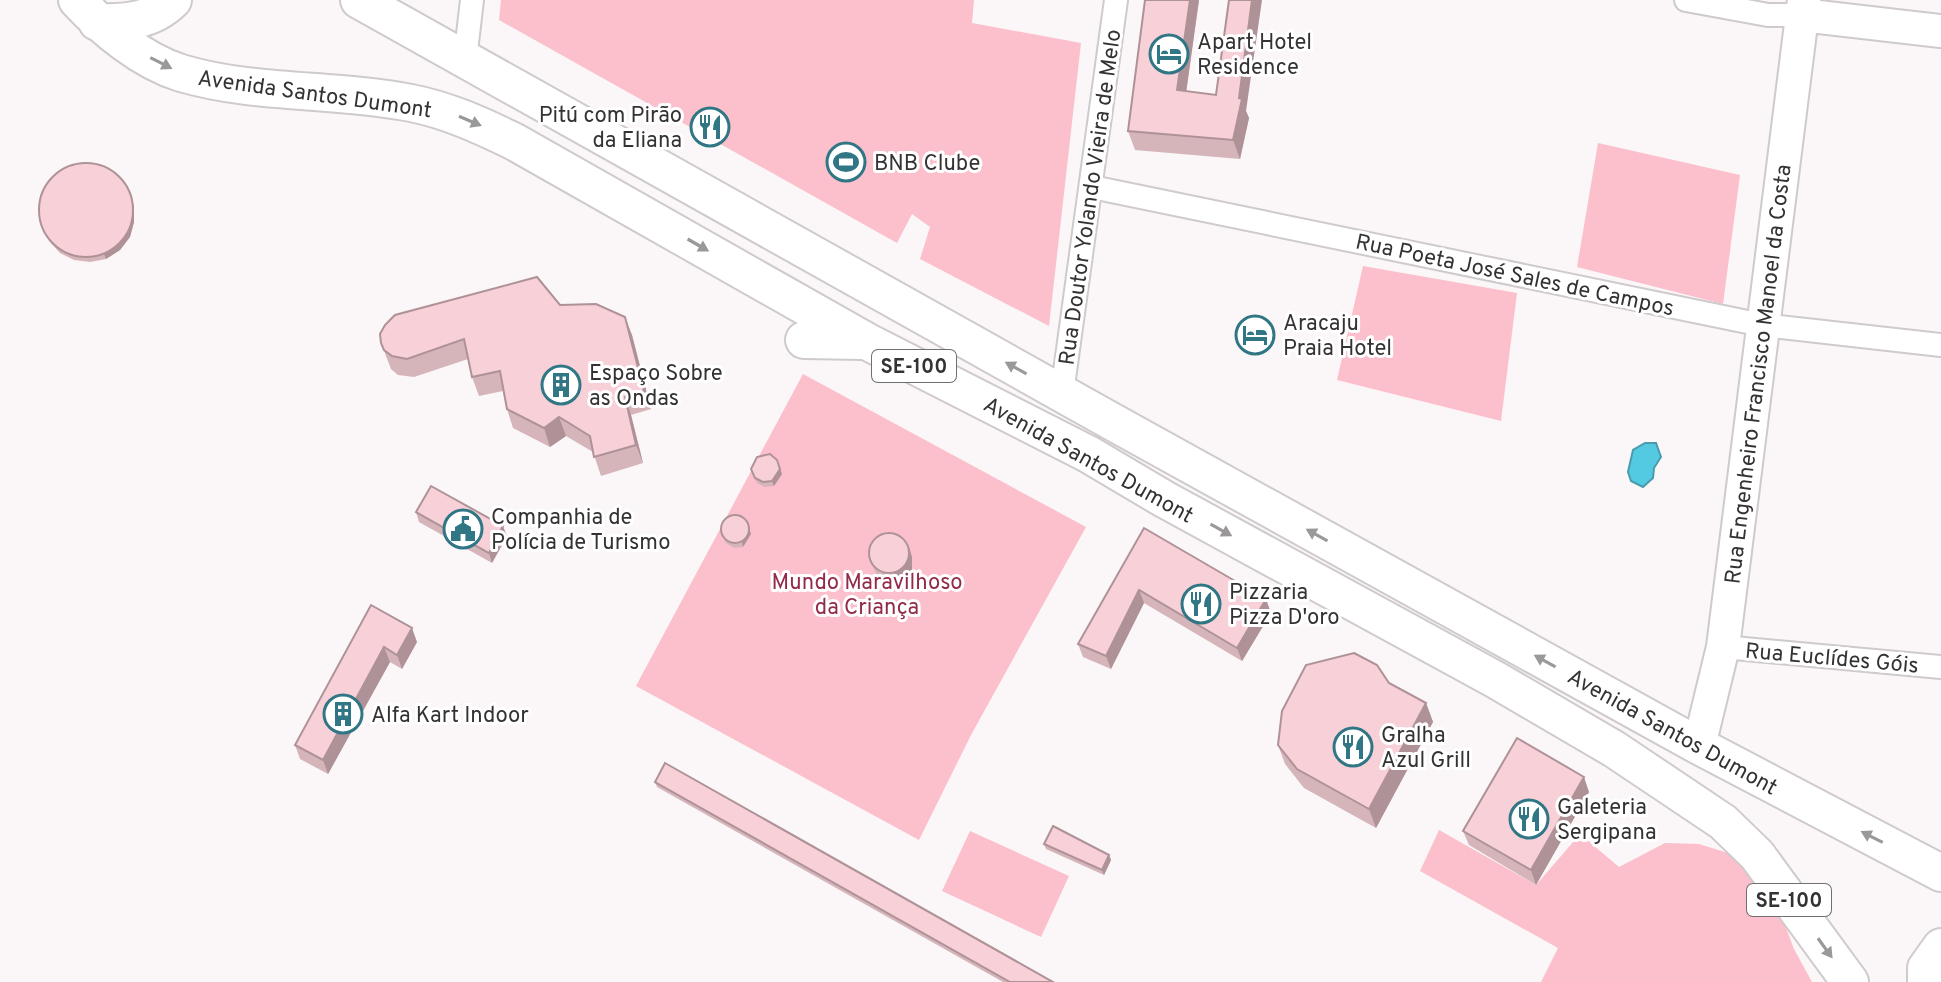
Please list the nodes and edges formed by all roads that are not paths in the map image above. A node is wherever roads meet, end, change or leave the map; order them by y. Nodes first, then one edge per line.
1 (173, 0) edge
2 (359, 0) edge
3 (472, 0) edge
4 (1116, 0) edge
5 (1686, 0) edge
6 (1803, 7) edge
7 (87, 11) edge
8 (1941, 31) edge
9 (465, 60) junction
10 (1092, 187) junction
11 (1762, 325) junction
12 (804, 340) dead end
13 (866, 341) junction
14 (1941, 345) edge
15 (1062, 393) junction
16 (1723, 647) junction
17 (1941, 667) edge
18 (1699, 746) junction
19 (1941, 873) edge
20 (1941, 947) edge
21 (1850, 982) edge
22 (1926, 982) edge

1 - 7 main road
2 - 9 main road, Avenida Santos Dumont / SE-100
3 - 9 street
4 - 10 street, Rua Doutor Yolando Vieira de Melo
5 - 6 street
6 - 8 street
6 - 11 street, Rua Engenheiro Francisco Manoel da Costa
7 -> 13 main road, Avenida Santos Dumont / SE-100
15 -> 9 main road, Avenida Santos Dumont / SE-100
10 - 11 street, Rua Poeta José Sales de Campos
10 - 15 street, Rua Doutor Yolando Vieira de Melo
11 - 14 street, Rua Poeta José Sales de Campos
11 - 16 street, Rua Engenheiro Francisco Manoel da Costa
12 - 13 main road
13 -> 21 main road, Avenida Santos Dumont / SE-100
18 -> 15 main road, Avenida Santos Dumont / SE-100
16 - 17 street, Rua Euclídes Góis
16 - 18 street, Rua Engenheiro Francisco Manoel da Costa
19 -> 18 main road, Avenida Santos Dumont / SE-100
20 - 22 main road

